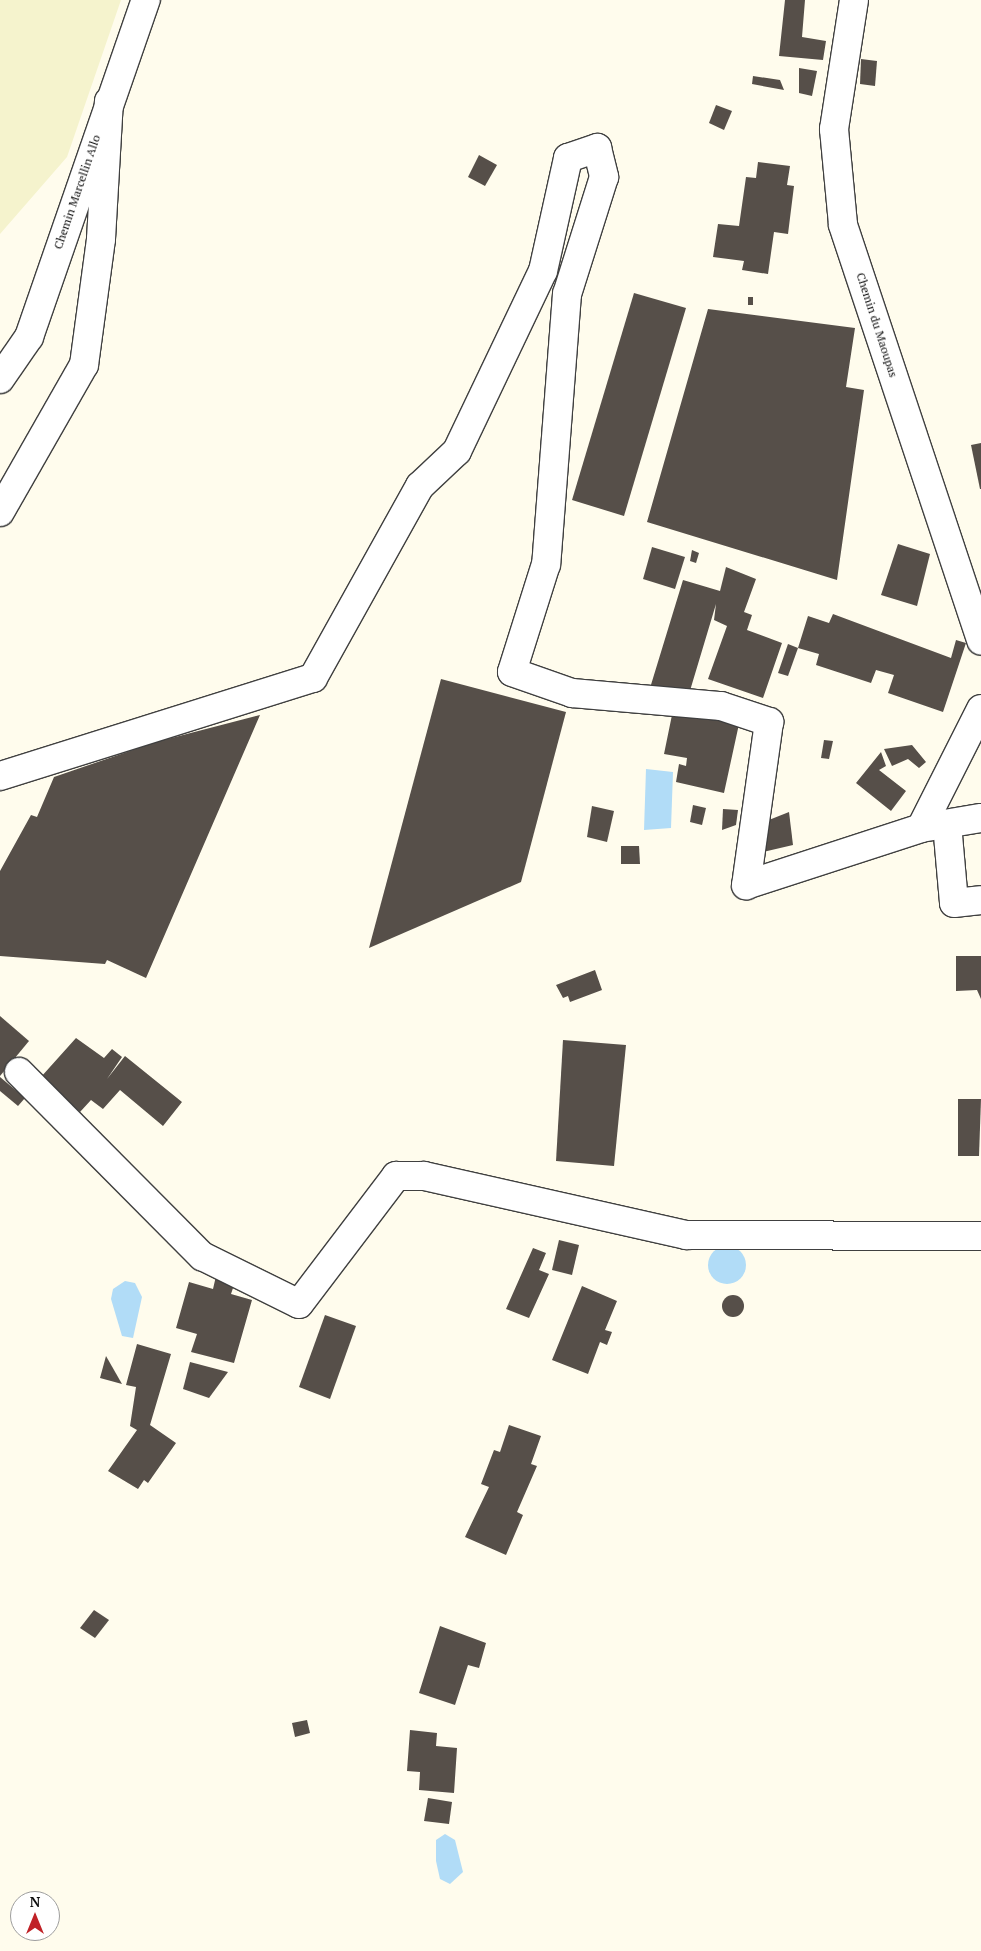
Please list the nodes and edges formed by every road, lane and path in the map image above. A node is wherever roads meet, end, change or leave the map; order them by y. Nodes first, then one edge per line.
1 (146, 0) edge
2 (854, 0) edge
3 (109, 101) junction
4 (0, 379) edge
5 (0, 512) edge
6 (981, 642) edge
7 (981, 709) edge
8 (0, 776) edge
9 (981, 818) edge
10 (947, 824) junction
11 (921, 828) junction
12 (981, 900) edge
13 (19, 1072) dead end
14 (981, 1236) edge

1 - 3 street, Chemin Marcellin Allo
2 - 6 street, Chemin du Maoupas
3 - 4 street, Chemin Marcellin Allo
3 - 5 street
7 - 11 street
8 - 11 street
9 - 10 street
10 - 11 street
10 - 12 street
13 - 14 street

